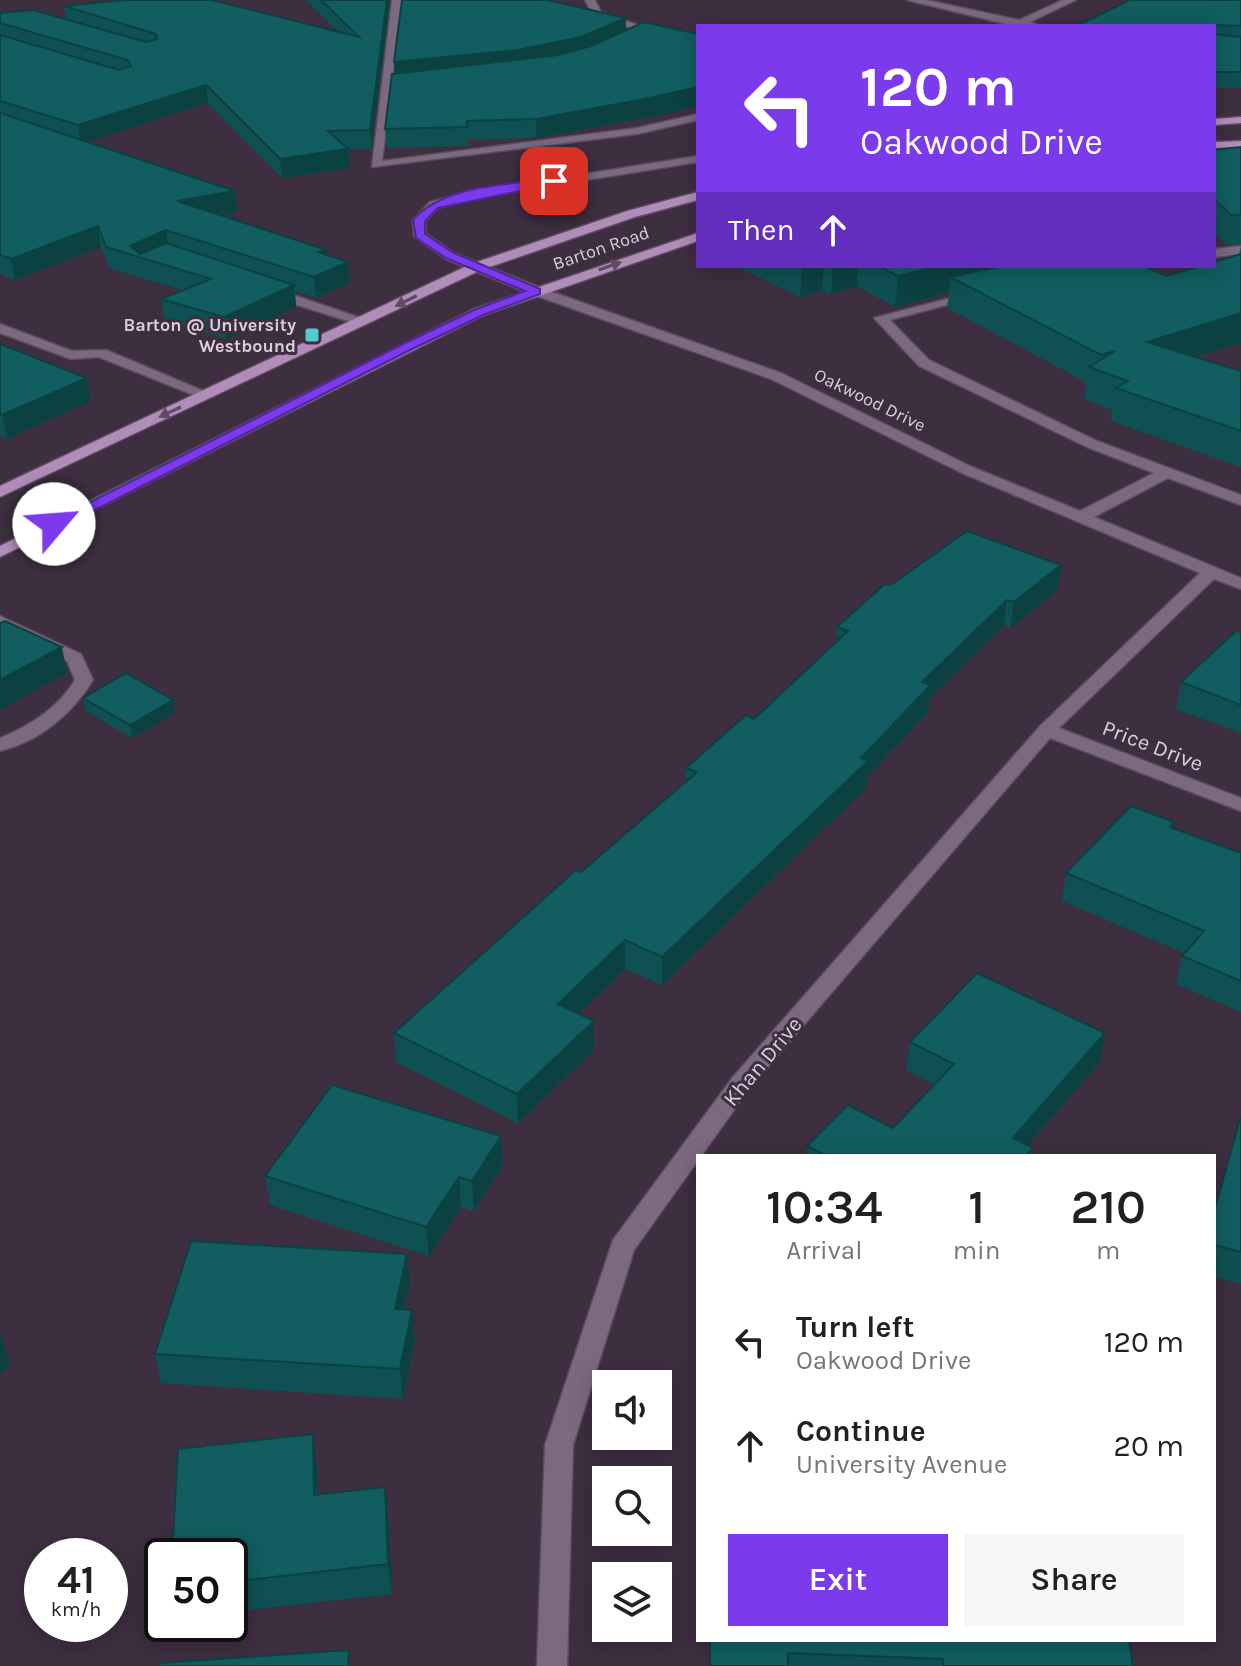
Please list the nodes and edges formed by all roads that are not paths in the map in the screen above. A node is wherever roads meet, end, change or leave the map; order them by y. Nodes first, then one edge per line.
1 (397, 0) edge
2 (590, 0) edge
3 (912, 0) edge
4 (1071, 0) edge
5 (1014, 24) edge
6 (1020, 24) edge
7 (647, 30) junction
8 (660, 33) edge
9 (623, 46) edge
10 (399, 85) edge
11 (386, 87) junction
12 (696, 117) edge
13 (1241, 120) edge
14 (1216, 122) edge
15 (1241, 144) edge
16 (1216, 145) edge
17 (696, 159) edge
18 (696, 197) edge
19 (696, 238) edge
20 (1241, 250) edge
21 (1216, 253) edge
22 (476, 267) junction
23 (261, 288) edge
24 (986, 290) edge
25 (536, 291) junction
26 (362, 321) junction
27 (0, 328) edge
28 (206, 395) junction
29 (1167, 472) junction
30 (0, 492) edge
31 (1241, 500) edge
32 (1080, 518) junction
33 (0, 552) edge
34 (1209, 574) junction
35 (1241, 584) edge
36 (0, 621) edge
37 (1047, 730) junction
38 (0, 745) edge
39 (1241, 805) edge
40 (552, 1666) edge

1 - 11 street
2 - 7 street
3 - 5 street
4 - 6 street
7 - 8 street
7 - 9 street
10 - 11 street
11 - 12 street
13 - 14 main road
15 - 16 main road
17 - 22 street, Oakwood Drive
18 - 22 main road, Barton Road
25 -> 19 main road, Barton Road
20 - 21 street
22 - 25 street, Oakwood Drive
22 -> 26 main road, Barton Road
23 - 26 street
24 - 29 street
25 - 32 street, Oakwood Drive
25 - 33 main road, Barton Road
26 - 28 main road, Barton Road
27 - 28 street
28 -> 30 main road, Barton Road
29 - 31 street
29 - 32 street
32 - 34 street, Oakwood Drive
34 - 35 street, Oakwood Drive
34 - 37 street, Khan Drive
36 - 38 street
37 - 39 street, Price Drive
37 - 40 street, Khan Drive

